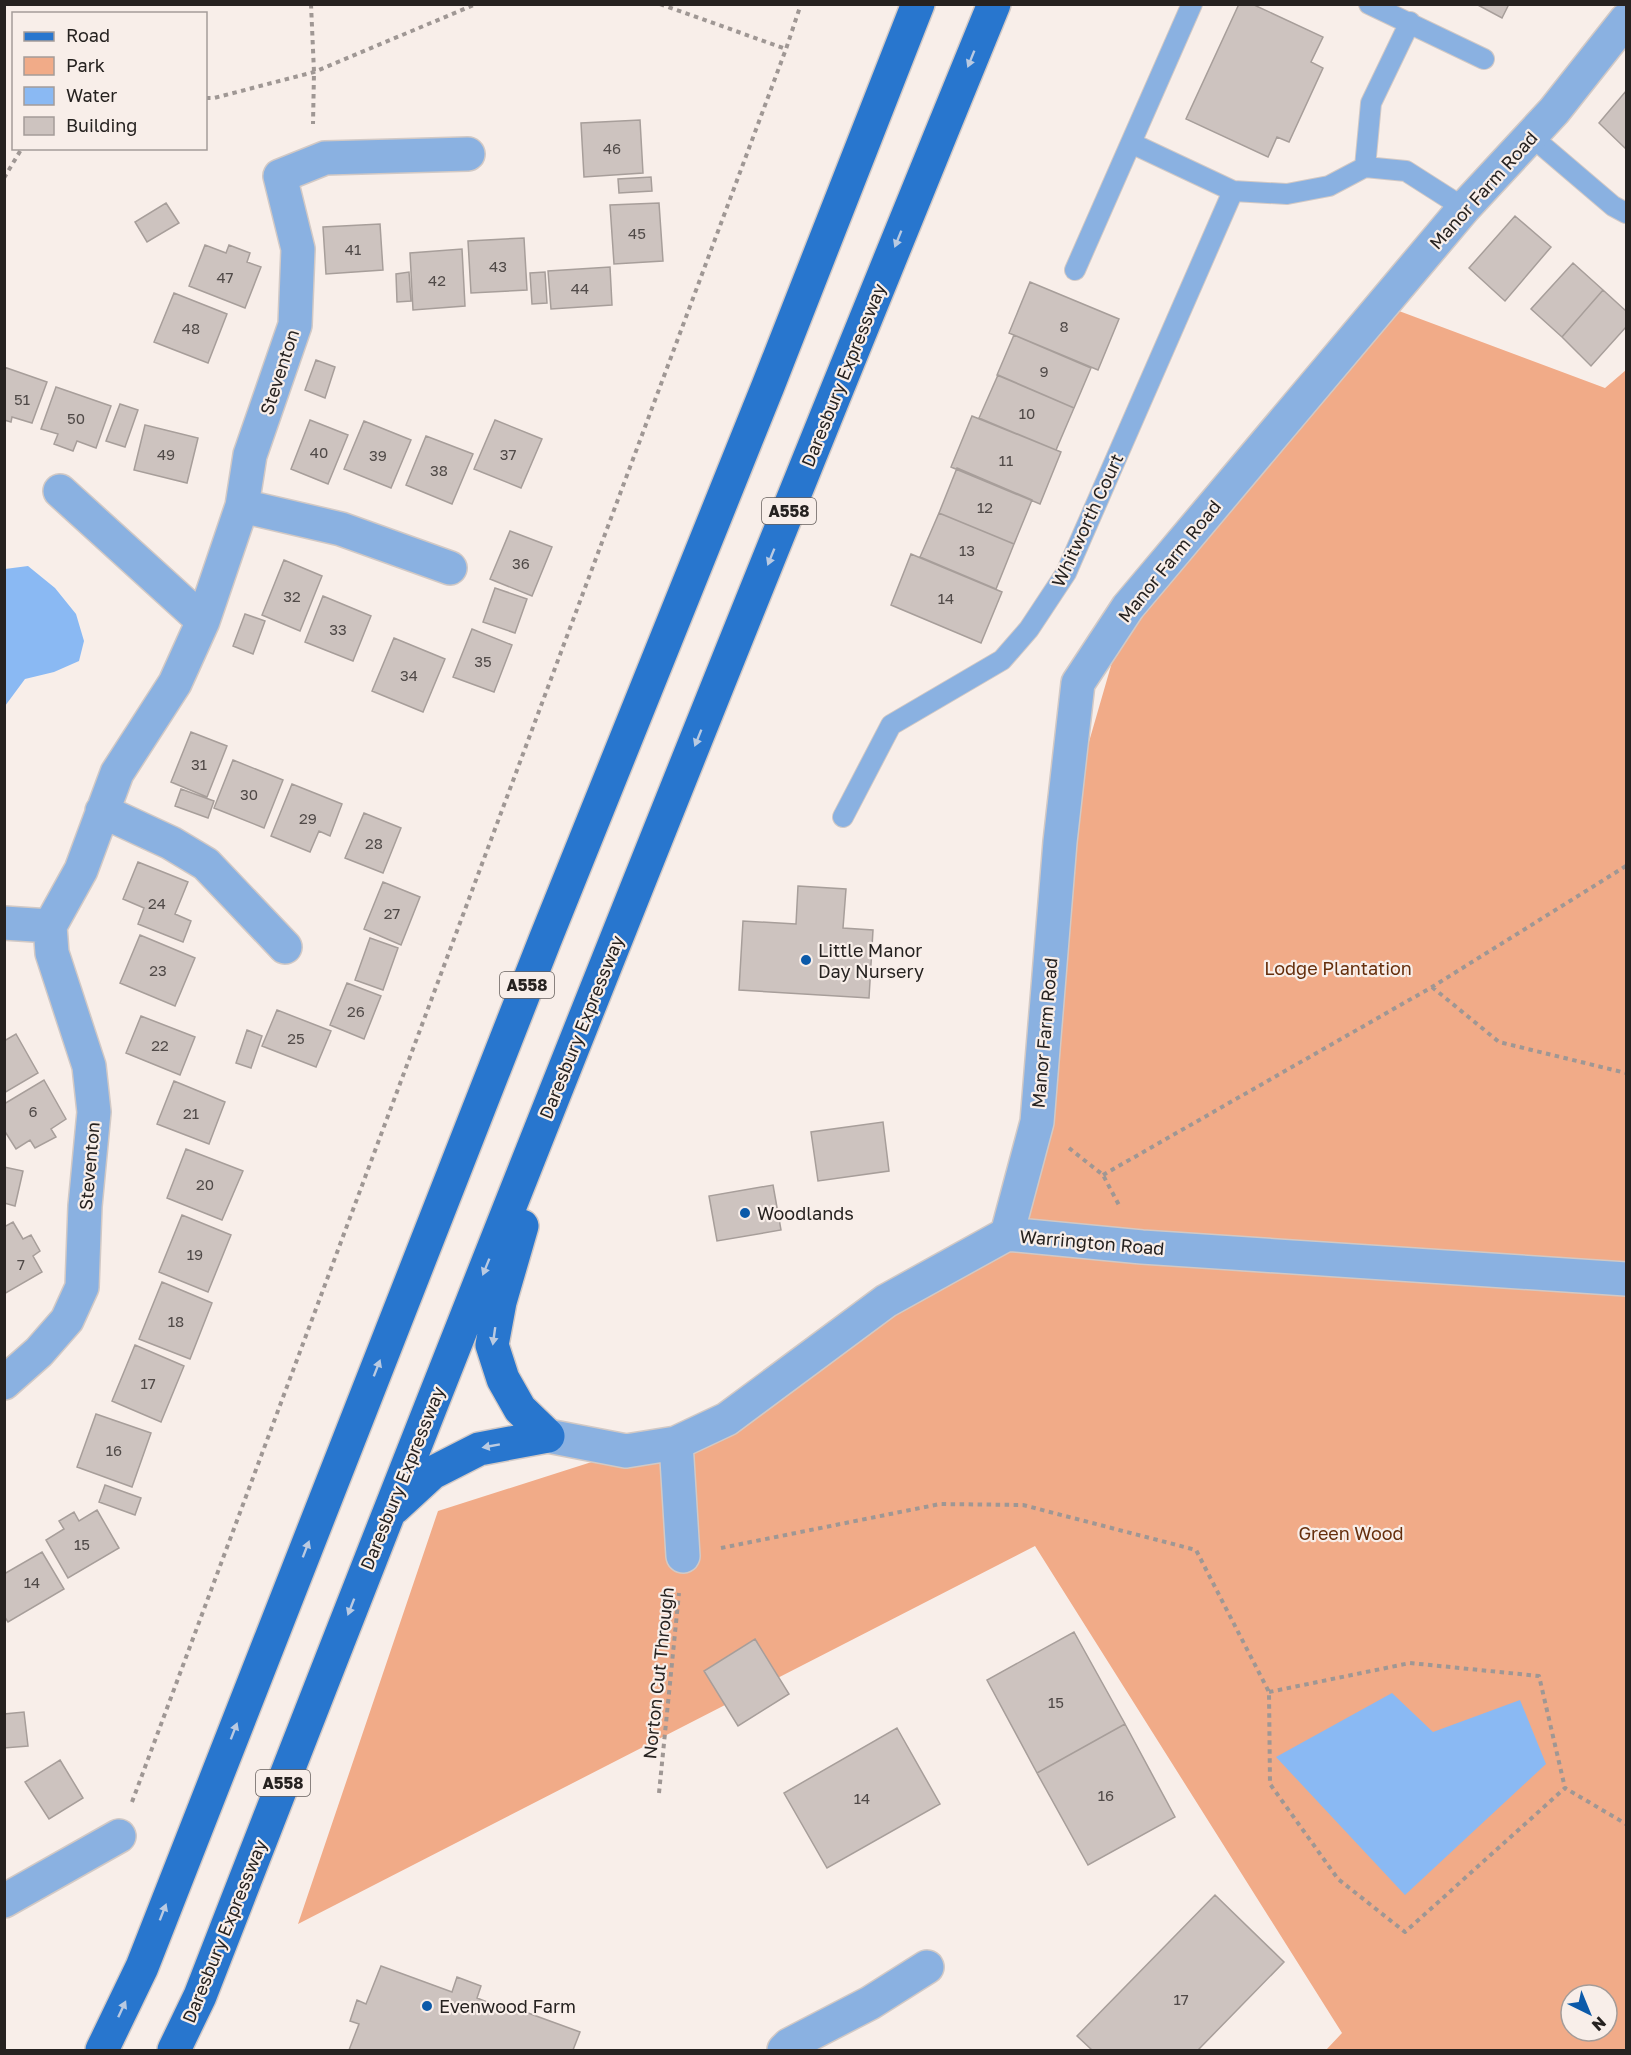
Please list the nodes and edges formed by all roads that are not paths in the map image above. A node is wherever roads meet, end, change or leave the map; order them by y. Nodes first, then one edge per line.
1 (918, 4) edge
2 (993, 4) edge
3 (1192, 4) edge
4 (1370, 4) edge
5 (1626, 20) edge
6 (1410, 22) junction
7 (1484, 59) dead end
8 (1530, 136) junction
9 (1131, 143) junction
10 (468, 154) dead end
11 (1365, 167) junction
12 (1233, 191) junction
13 (1464, 208) junction
14 (1626, 213) edge
15 (1075, 270) dead end
16 (60, 491) dead end
17 (242, 506) junction
18 (450, 568) dead end
19 (203, 621) junction
20 (102, 811) junction
21 (843, 817) dead end
22 (4, 923) edge
23 (50, 926) junction
24 (285, 947) dead end
25 (585, 1017) junction
26 (1007, 1234) junction
27 (1626, 1279) edge
28 (4, 1383) edge
29 (548, 1436) junction
30 (676, 1443) junction
31 (387, 1514) junction
32 (683, 1556) road end
33 (119, 1836) road end
34 (4, 1901) edge
35 (927, 1967) dead end
36 (102, 2050) edge
37 (174, 2050) edge
38 (784, 2050) edge

36 -> 1 main road, A558
2 -> 25 main road, Daresbury Expressway / A558
3 - 9 lane
4 - 6 lane
5 - 8 street, Manor Farm Road
6 - 7 lane
6 - 11 lane
8 - 13 street, Manor Farm Road
8 - 14 lane
9 - 12 lane
9 - 15 lane
10 - 17 street, Steventon
11 - 12 lane
11 - 13 lane
12 - 21 lane, Whitworth Court
13 - 26 street, Manor Farm Road
16 - 19 street
17 - 18 street
17 - 19 street, Steventon
19 - 20 street, Steventon
20 - 23 street, Steventon
20 - 24 street
22 - 23 street
23 - 28 street, Steventon
25 -> 29 main road
25 -> 31 main road, Daresbury Expressway / A558
26 - 27 street, Warrington Road
26 - 30 street, Warrington Road
29 - 30 street, Warrington Road
29 -> 31 main road
30 - 32 street
31 -> 37 main road, Daresbury Expressway / A558
33 - 34 street
35 - 38 street

